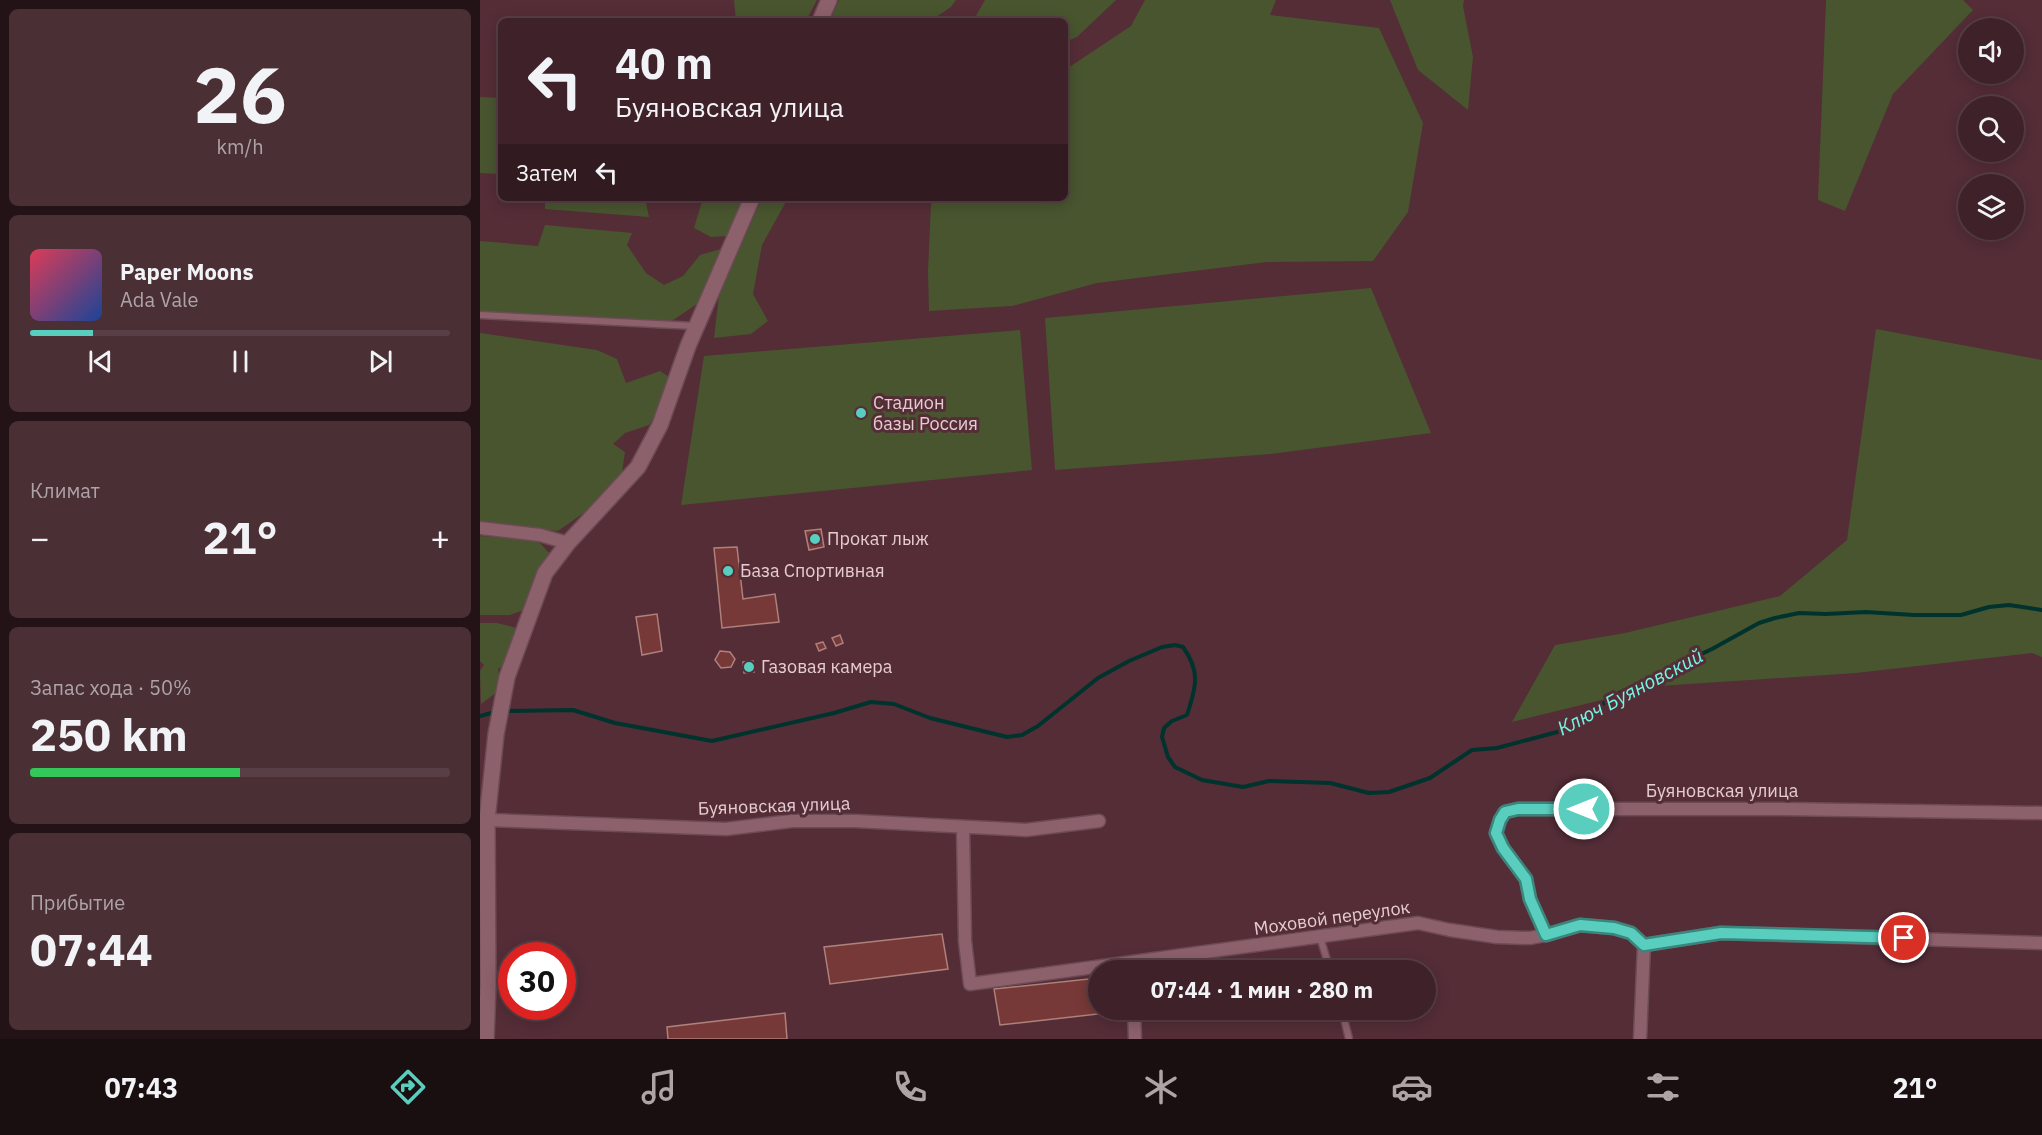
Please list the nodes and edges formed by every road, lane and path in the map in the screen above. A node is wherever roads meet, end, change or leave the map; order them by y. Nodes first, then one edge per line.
1 (830, 0) edge
2 (821, 18) edge
3 (751, 201) edge
4 (480, 315) edge
5 (698, 326) junction
6 (480, 528) edge
7 (568, 543) junction
8 (2042, 813) edge
9 (487, 820) junction
10 (1098, 821) dead end
11 (963, 828) junction
12 (1546, 935) junction
13 (1320, 937) junction
14 (2042, 943) edge
15 (1644, 945) junction
16 (1172, 960) edge
17 (1327, 960) edge
18 (1088, 971) edge
19 (1134, 1020) edge
20 (1344, 1020) edge
21 (486, 1039) edge
22 (1135, 1039) edge
23 (1349, 1039) edge
24 (1640, 1039) edge

1 - 2 main road
3 - 5 main road
4 - 5 lane
5 - 7 main road
6 - 7 street
7 - 9 main road
8 - 12 street, Буяновская улица
9 - 11 street, Буяновская улица
9 - 21 main road
10 - 11 street, Буяновская улица
11 - 18 street, Моховой переулок
12 - 13 street, Моховой переулок
12 - 15 street, Моховой переулок
13 - 16 street, Моховой переулок
13 - 17 lane
14 - 15 street
15 - 24 street
19 - 22 street
20 - 23 lane

